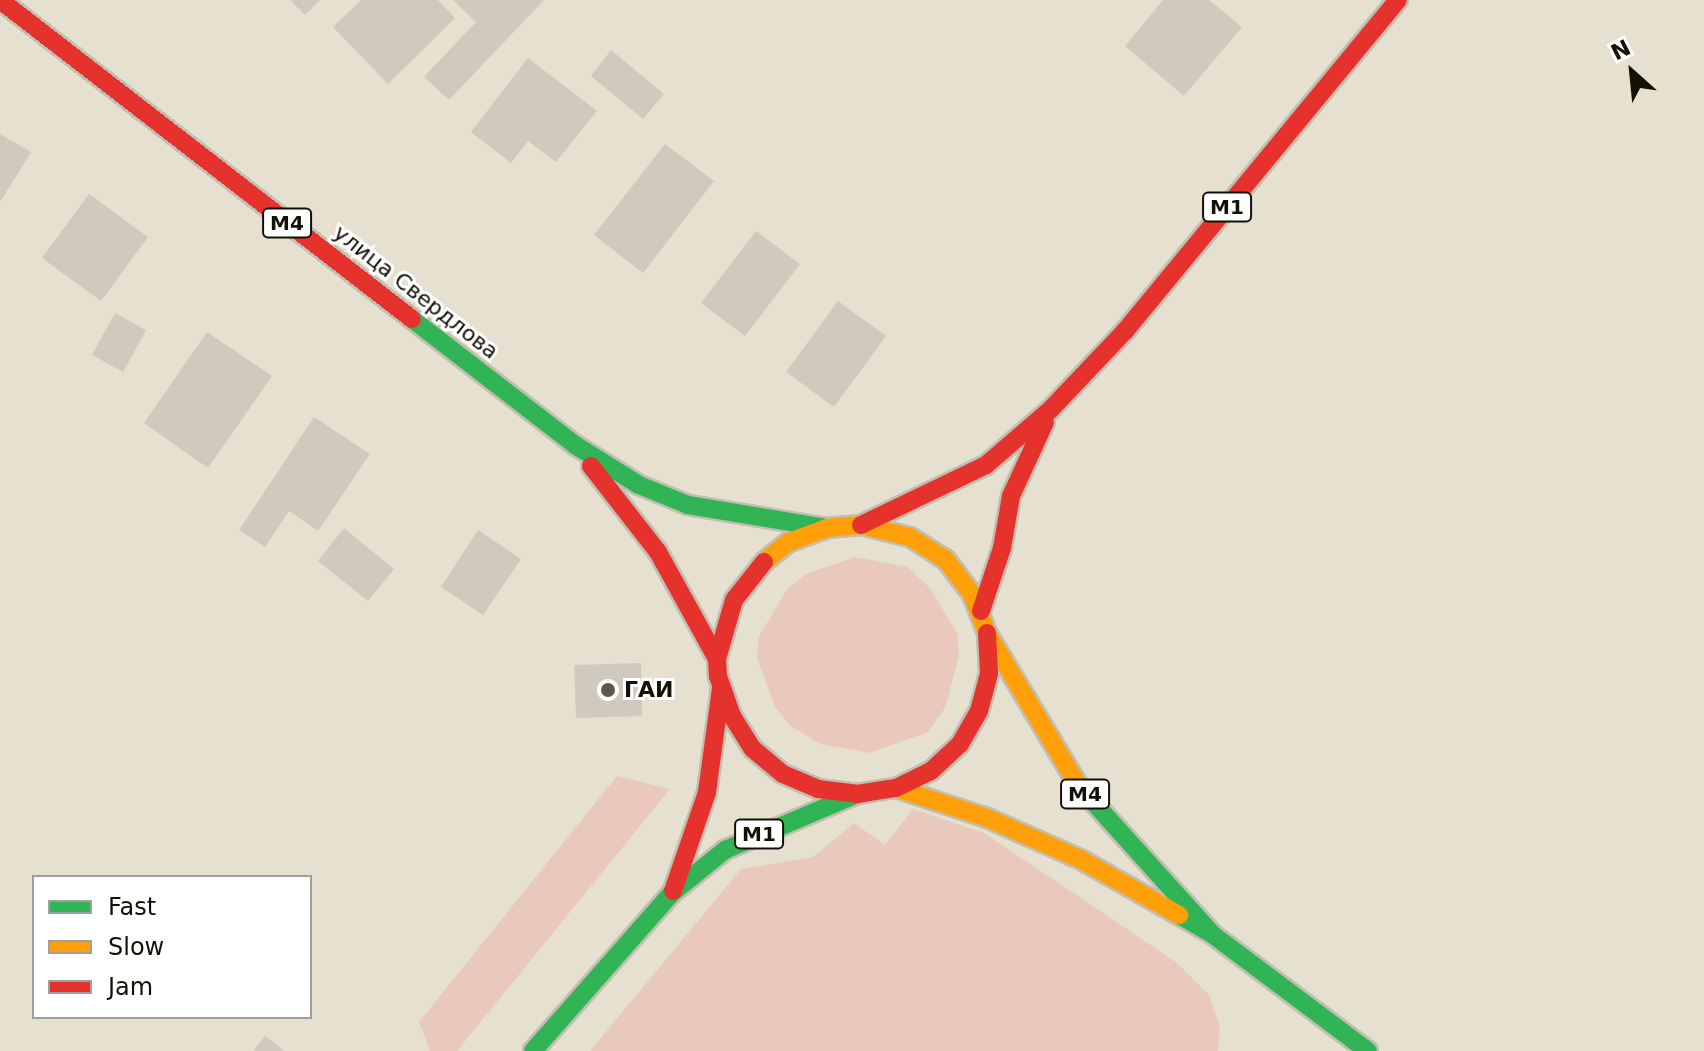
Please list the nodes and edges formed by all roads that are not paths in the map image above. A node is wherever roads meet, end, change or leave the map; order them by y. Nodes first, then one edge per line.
1 (0, 0) edge
2 (1398, 0) edge
3 (1051, 409) junction
4 (575, 445) junction
5 (861, 525) junction
6 (827, 528) junction
7 (981, 611) junction
8 (987, 633) junction
9 (717, 659) junction
10 (721, 689) junction
11 (896, 788) junction
12 (857, 794) junction
13 (672, 893) junction
14 (1212, 934) junction
15 (533, 1051) edge
16 (1368, 1051) edge

1 - 4 highway, улица Свердлова / M4
2 - 3 highway, M1
3 - 5 highway, M1
3 - 7 highway, M1
4 - 6 highway, улица Свердлова / M4
4 - 9 highway, улица Свердлова / M4
5 - 6 highway
5 - 7 highway
6 - 9 highway
7 - 8 highway
8 - 11 highway
8 - 14 highway, M4
9 - 10 highway
10 - 12 highway
10 - 13 highway, M1
11 - 12 highway
11 - 14 highway, M4
12 - 13 highway, M1
13 - 15 highway, M1
14 - 16 highway, M4

